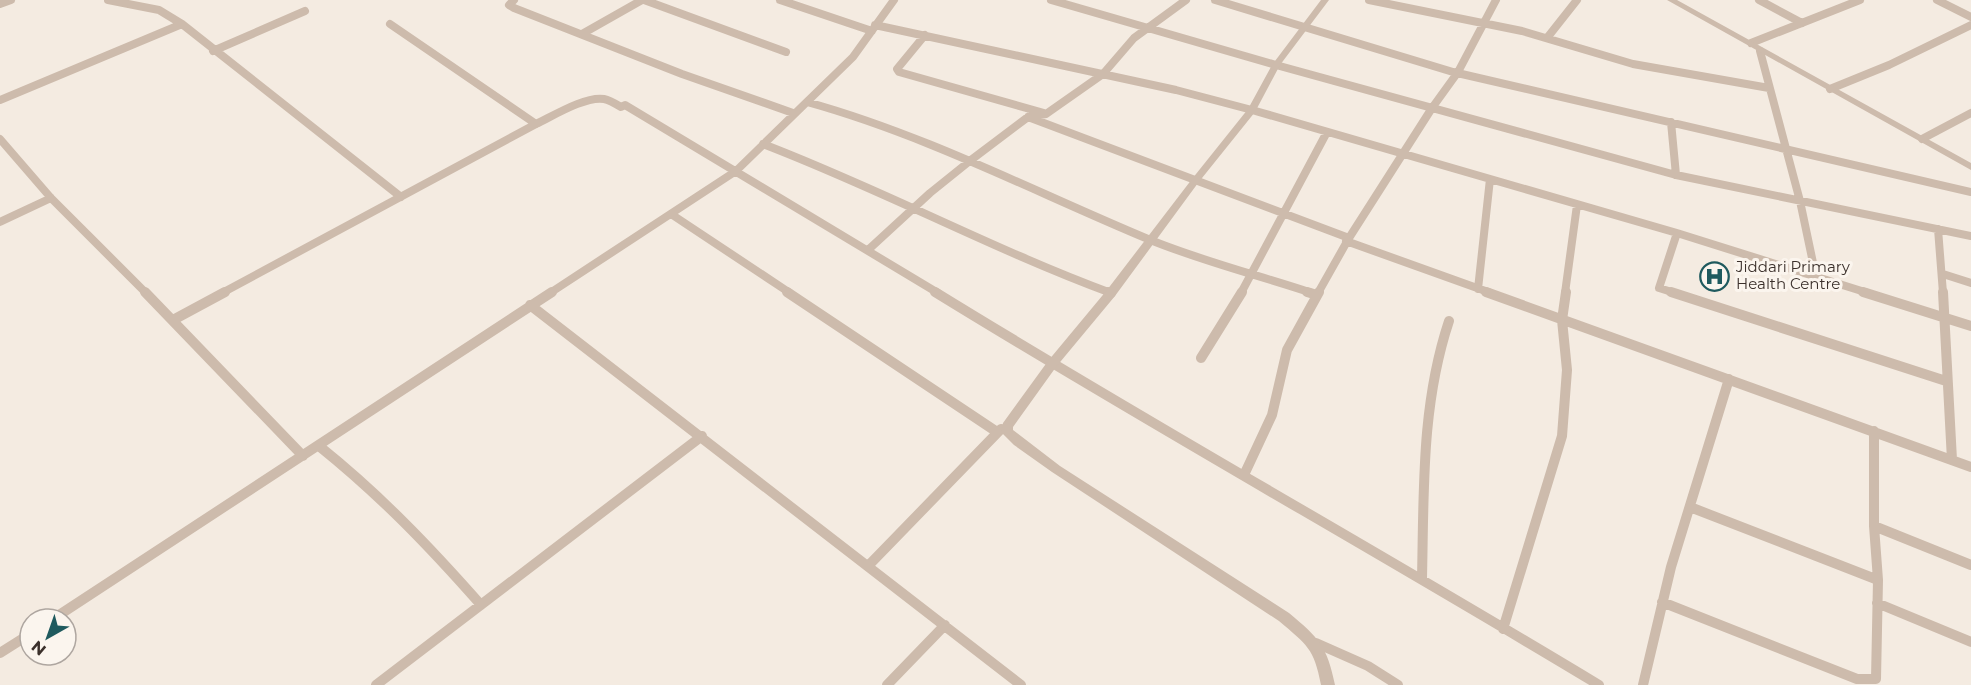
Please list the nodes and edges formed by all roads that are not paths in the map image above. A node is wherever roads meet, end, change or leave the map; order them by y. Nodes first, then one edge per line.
1 (11, 0) edge
2 (108, 0) edge
3 (514, 0) edge
4 (643, 0) edge
5 (780, 0) edge
6 (894, 0) edge
7 (1051, 0) edge
8 (1186, 0) edge
9 (1215, 0) edge
10 (1325, 0) edge
11 (1371, 0) edge
12 (1496, 0) edge
13 (1577, 0) edge
14 (1671, 0) edge
15 (1759, 0) edge
16 (1937, 0) edge
17 (1855, 1) edge
18 (0, 4) edge
19 (305, 10) dead end
20 (1971, 17) edge
21 (1802, 23) junction
22 (182, 24) junction
23 (390, 24) dead end
24 (1484, 24) junction
25 (1971, 25) edge
26 (1150, 27) junction
27 (874, 28) junction
28 (1305, 28) junction
29 (582, 34) junction
30 (925, 35) junction
31 (1547, 38) junction
32 (1751, 43) junction
33 (213, 51) junction
34 (1760, 51) junction
35 (786, 52) dead end
36 (1276, 65) junction
37 (1458, 72) junction
38 (1103, 74) junction
39 (1769, 88) junction
40 (1830, 89) junction
41 (0, 100) edge
42 (807, 102) junction
43 (1432, 108) junction
44 (1252, 110) junction
45 (793, 113) junction
46 (1971, 113) edge
47 (1046, 114) junction
48 (1028, 117) junction
49 (1671, 122) junction
50 (536, 124) junction
51 (1327, 132) junction
52 (1922, 139) junction
53 (0, 140) edge
54 (763, 144) junction
55 (1787, 151) junction
56 (1402, 153) junction
57 (971, 160) junction
58 (1971, 166) edge
59 (736, 171) junction
60 (1676, 175) junction
61 (1490, 178) junction
62 (1195, 181) junction
63 (1971, 192) edge
64 (401, 197) junction
65 (51, 198) junction
66 (1800, 201) junction
67 (1577, 205) junction
68 (911, 209) junction
69 (1283, 213) junction
70 (671, 214) junction
71 (0, 222) edge
72 (1938, 229) junction
73 (1677, 233) junction
74 (1971, 236) edge
75 (1347, 239) junction
76 (1150, 240) junction
77 (868, 250) junction
78 (1253, 273) junction
79 (1943, 274) junction
80 (1816, 277) junction
81 (1971, 283) edge
82 (1478, 289) junction
83 (1111, 293) junction
84 (1317, 295) junction
85 (530, 305) junction
86 (1944, 317) junction
87 (173, 320) junction
88 (1562, 320) junction
89 (1449, 321) dead end
90 (1971, 326) edge
91 (1201, 357) dead end
92 (1052, 364) junction
93 (1729, 379) junction
94 (1946, 381) junction
95 (1002, 429) junction
96 (1874, 431) junction
97 (702, 435) junction
98 (319, 446) junction
99 (303, 456) junction
100 (1952, 460) junction
101 (1971, 467) edge
102 (1244, 475) junction
103 (1690, 507) junction
104 (1874, 526) junction
105 (869, 565) junction
106 (1971, 566) edge
107 (1422, 578) junction
108 (1878, 580) junction
109 (1662, 602) junction
110 (1877, 603) junction
111 (481, 605) junction
112 (71, 607) edge
113 (945, 626) junction
114 (1503, 629) junction
115 (18, 642) edge
116 (1971, 642) edge
117 (1316, 643) junction
118 (0, 653) edge
119 (376, 685) edge
120 (887, 685) edge
121 (1022, 685) edge
122 (1328, 685) edge
123 (1398, 685) edge
124 (1599, 685) edge
125 (1643, 685) edge

1 - 18 street
2 - 22 street
3 - 29 street
4 - 29 street
4 - 35 street
5 - 27 street
6 - 27 street
7 - 26 street
8 - 26 street
9 - 28 street
10 - 28 street
11 - 24 street
12 - 24 street
13 - 31 street
14 - 32 street
15 - 21 street
16 - 20 street
17 - 21 street
19 - 33 street
21 - 32 street
22 - 33 street
22 - 41 street
23 - 50 street
24 - 31 street
24 - 37 street
25 - 40 street
26 - 36 street
26 - 38 street
27 - 30 street
27 - 42 street
28 - 36 street
28 - 37 street
29 - 45 street
30 - 38 street
30 - 47 street
31 - 39 street
32 - 34 street
33 - 64 street
34 - 39 street
34 - 40 street
36 - 43 street
36 - 44 street
37 - 43 street
37 - 49 street
38 - 44 street
38 - 47 street
39 - 55 street
40 - 52 street
42 - 45 street
42 - 57 street
43 - 56 street
43 - 60 street
44 - 51 street
44 - 62 street
45 - 54 street
46 - 52 street
47 - 48 street
48 - 57 street
48 - 62 street
49 - 55 street
49 - 60 street
50 - 59 street
50 - 64 street
51 - 56 street
51 - 69 street
52 - 58 street
53 - 65 street
54 - 59 street
54 - 68 street
55 - 63 street
55 - 66 street
56 - 61 street
56 - 75 street
57 - 68 street
57 - 76 street
59 - 70 street
59 - 77 street
60 - 66 street
61 - 67 street
61 - 82 street
62 - 69 street
62 - 76 street
64 - 87 street
65 - 71 street
65 - 87 street
66 - 72 street
66 - 80 street
67 - 73 street
67 - 88 street
68 - 77 street
68 - 83 street
69 - 75 street
69 - 78 street
70 - 85 street
70 - 95 street
72 - 74 street
72 - 79 street
73 - 80 street
73 - 94 street
75 - 82 street
75 - 84 street
76 - 78 street
76 - 83 street
77 - 92 street
78 - 84 street
78 - 91 street
79 - 81 street
79 - 86 street
80 - 86 street
82 - 88 street
83 - 92 street
84 - 102 street
85 - 97 street
85 - 98 street
86 - 90 street
86 - 94 street
87 - 99 street
88 - 93 street
88 - 114 street
89 - 107 street
92 - 95 street
92 - 102 street
93 - 96 street
93 - 103 street
94 - 100 street
95 - 105 street
95 - 117 street
96 - 100 street
96 - 104 street
97 - 105 street
97 - 111 street
98 - 99 street
98 - 111 street
99 - 112 street
100 - 101 street
102 - 107 street
103 - 108 street
103 - 109 street
104 - 106 street
104 - 108 street
105 - 113 street
107 - 114 street
108 - 110 street
109 - 110 street
109 - 125 street
110 - 116 street
111 - 119 street
113 - 120 street
113 - 121 street
114 - 124 street
115 - 118 street
117 - 122 street
117 - 123 street

